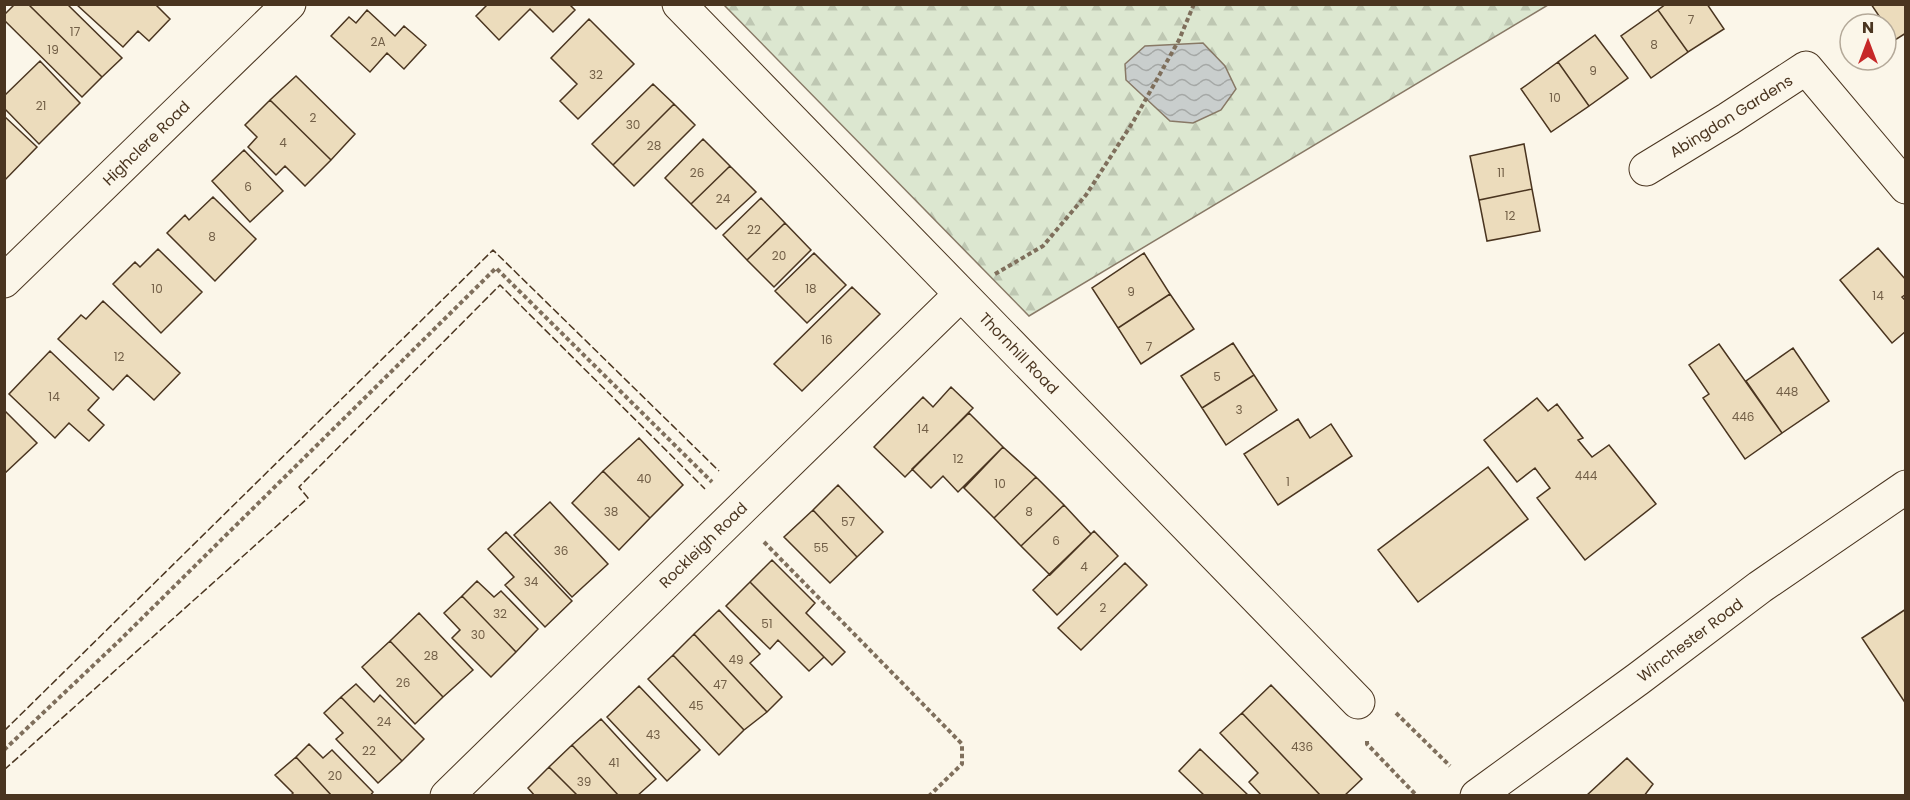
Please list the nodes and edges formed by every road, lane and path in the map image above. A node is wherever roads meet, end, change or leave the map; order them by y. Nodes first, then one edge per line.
1 (289, 4) edge
2 (679, 4) edge
3 (1194, 4) edge
4 (1646, 169) dead end
5 (1905, 187) edge
6 (4, 281) edge
7 (961, 294) junction
8 (1905, 487) edge
9 (739, 510) junction
10 (1358, 702) junction
11 (4, 750) edge
12 (1479, 794) edge
13 (447, 795) edge
14 (929, 795) edge
15 (1417, 795) edge

1 - 6 street, Highclere Road
2 - 7 street, Thornhill Road
3 - 7 path
4 - 5 street, Abingdon Gardens
7 - 9 street, Rockleigh Road
7 - 10 street, Thornhill Road
8 - 12 street, Winchester Road
9 - 11 path
9 - 13 street, Rockleigh Road
9 - 14 path
10 - 12 path
10 - 15 path

